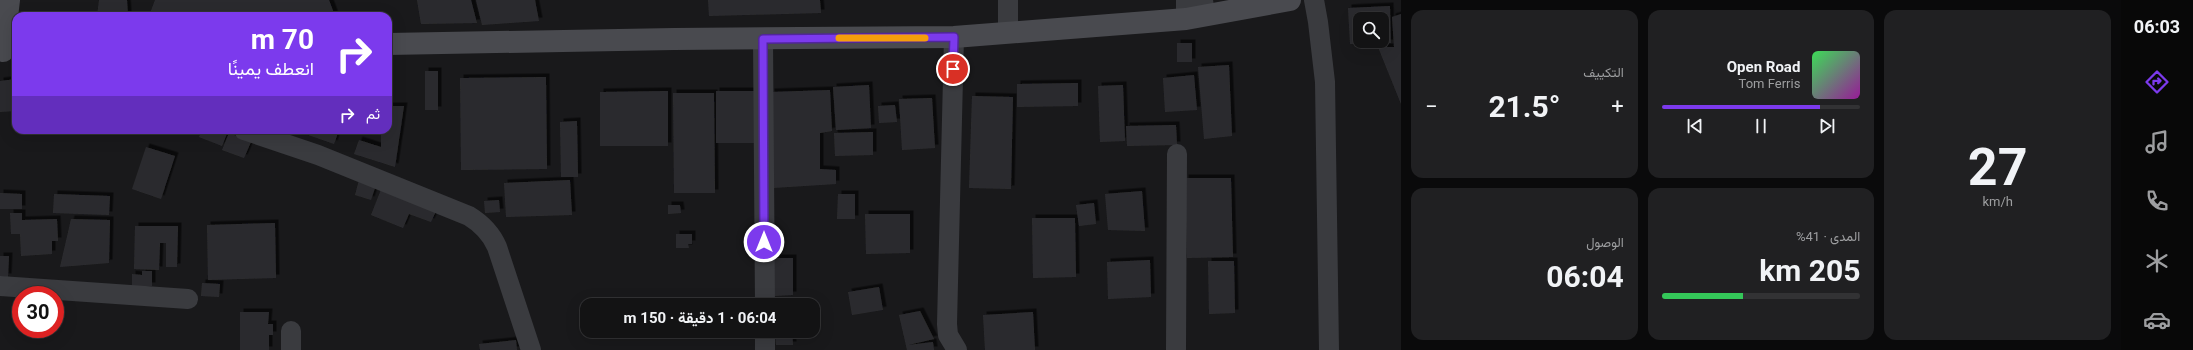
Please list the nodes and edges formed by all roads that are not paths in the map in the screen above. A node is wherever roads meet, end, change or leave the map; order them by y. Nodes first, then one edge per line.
1 (10, 0) edge
2 (1008, 0) edge
3 (1290, 0) edge
4 (1314, 0) edge
5 (1195, 8) edge
6 (16, 12) edge
7 (1008, 33) junction
8 (954, 37) junction
9 (763, 39) junction
10 (392, 44) edge
11 (6, 51) edge
12 (256, 134) edge
13 (1177, 154) dead end
14 (0, 286) edge
15 (188, 298) dead end
16 (765, 298) edge
17 (765, 338) edge
18 (531, 350) edge
19 (765, 350) edge
20 (957, 350) edge
21 (1176, 350) edge
22 (1329, 350) edge

1 - 6 main road
1 - 11 main road
2 - 7 street
3 - 5 main road
4 - 22 street
5 - 7 main road
7 - 8 main road
8 - 9 main road
8 - 20 street
9 - 10 main road
9 - 16 street
12 - 18 street
13 - 21 street
14 - 15 street
17 - 19 street

